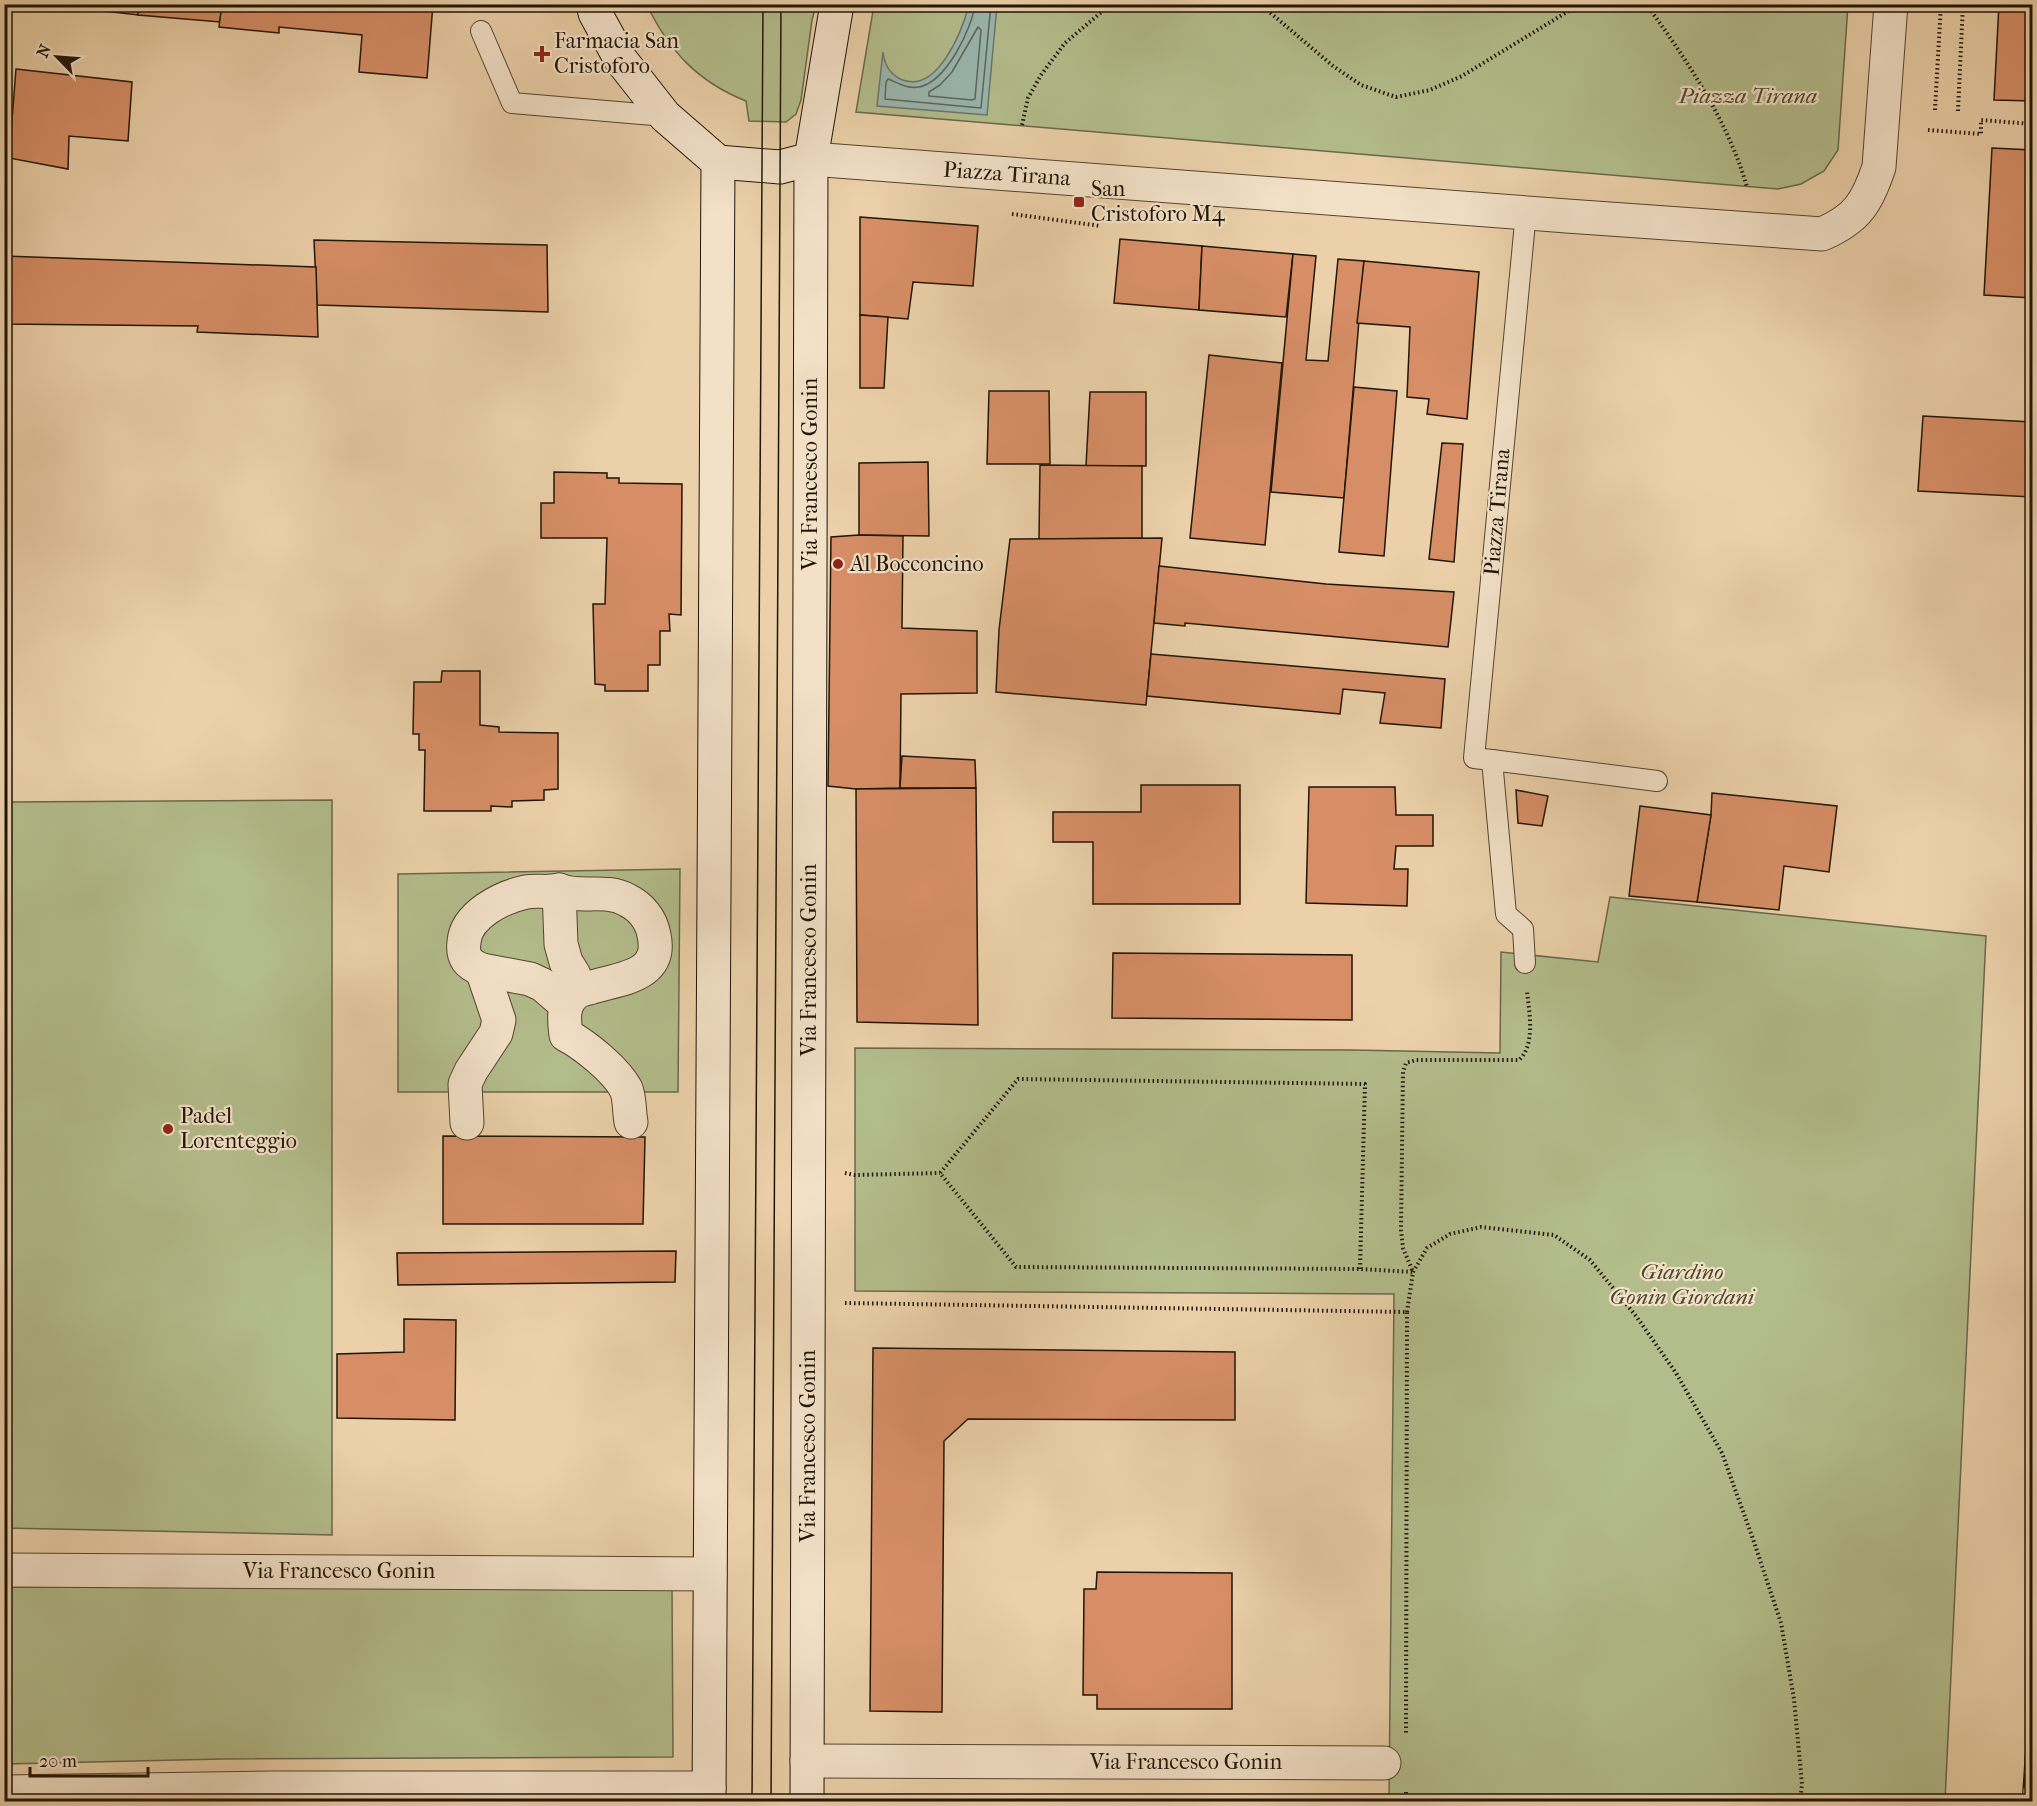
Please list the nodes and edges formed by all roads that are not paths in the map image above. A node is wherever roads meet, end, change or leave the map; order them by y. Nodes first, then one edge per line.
1 (593, 4) edge
2 (837, 4) edge
3 (1891, 4) edge
4 (481, 31) dead end
5 (665, 116) junction
6 (811, 159) junction
7 (718, 162) junction
8 (1526, 212) junction
9 (1492, 760) junction
10 (1658, 781) dead end
11 (559, 890) junction
12 (1525, 963) road end
13 (482, 970) junction
14 (571, 998) junction
15 (631, 1122) dead end
16 (468, 1123) dead end
17 (4, 1570) edge
18 (710, 1574) junction
19 (807, 1761) junction
20 (1395, 1773) road end
21 (4, 1792) edge
22 (709, 1795) edge
23 (807, 1802) edge

1 - 5 street
2 - 6 street
3 - 8 street, Piazza Tirana
4 - 5 lane
5 - 7 street
6 - 7 street, Piazza Tirana
6 - 8 street, Piazza Tirana
6 - 19 street, Via Francesco Gonin
7 - 18 street
8 - 9 lane, Piazza Tirana
9 - 10 lane
9 - 12 lane
11 - 13 street
11 - 14 street
11 - 14 street
13 - 14 street
13 - 16 street
14 - 15 street
17 - 18 street, Via Francesco Gonin
18 - 22 street
19 - 20 street, Via Francesco Gonin
19 - 23 street, Via Francesco Gonin
21 - 22 street

